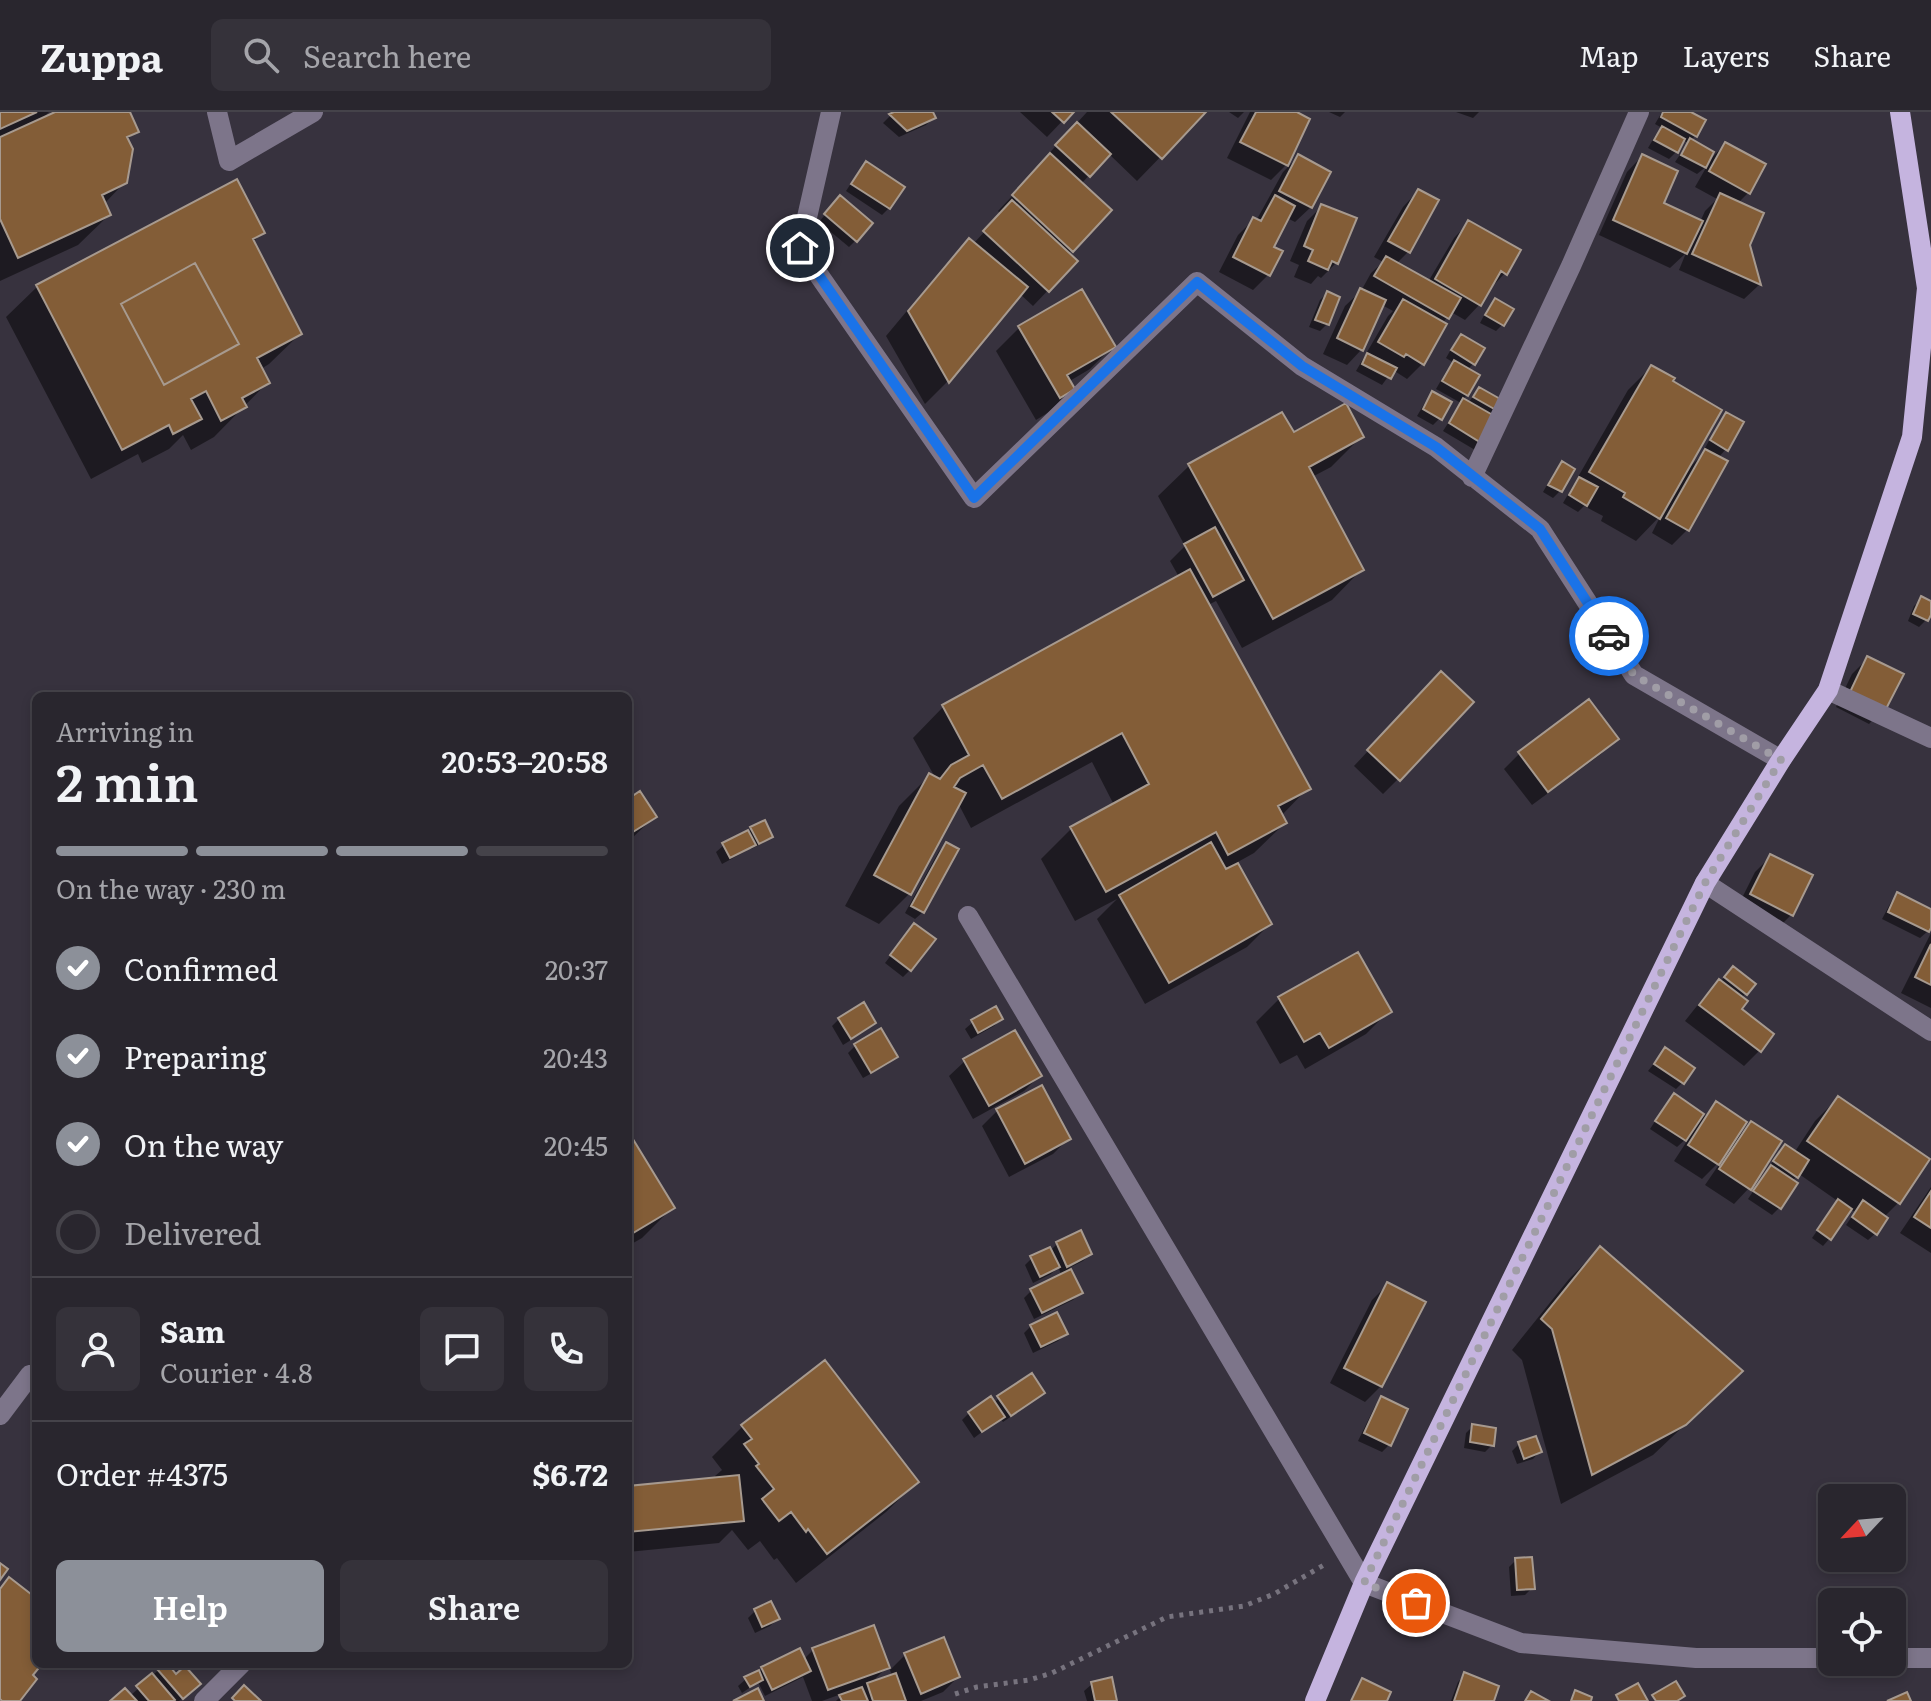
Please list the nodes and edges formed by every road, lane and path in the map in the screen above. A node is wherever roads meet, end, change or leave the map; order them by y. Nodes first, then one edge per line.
1 (217, 112) edge
2 (313, 112) edge
3 (831, 112) edge
4 (1639, 112) edge
5 (1900, 112) edge
6 (1472, 477) junction
7 (1828, 690) junction
8 (1931, 738) edge
9 (1781, 760) junction
10 (1705, 883) junction
11 (968, 916) dead end
12 (1931, 1031) edge
13 (30, 1375) dead end
14 (0, 1415) edge
15 (1346, 1551) junction
16 (1364, 1583) junction
17 (1818, 1658) edge
18 (1906, 1658) edge
19 (1931, 1658) edge
20 (237, 1668) edge
21 (955, 1694) dead end
22 (204, 1701) edge
23 (1315, 1701) edge

1 - 2 street
3 - 6 street
4 - 6 street
5 - 7 main road
6 - 9 street
7 - 8 street
7 - 9 main road
9 - 10 main road
10 - 12 street
10 - 16 main road
11 - 15 street
13 - 14 street
15 - 16 street
15 - 21 path
16 - 17 street
16 - 23 main road
18 - 19 street
20 - 22 street

